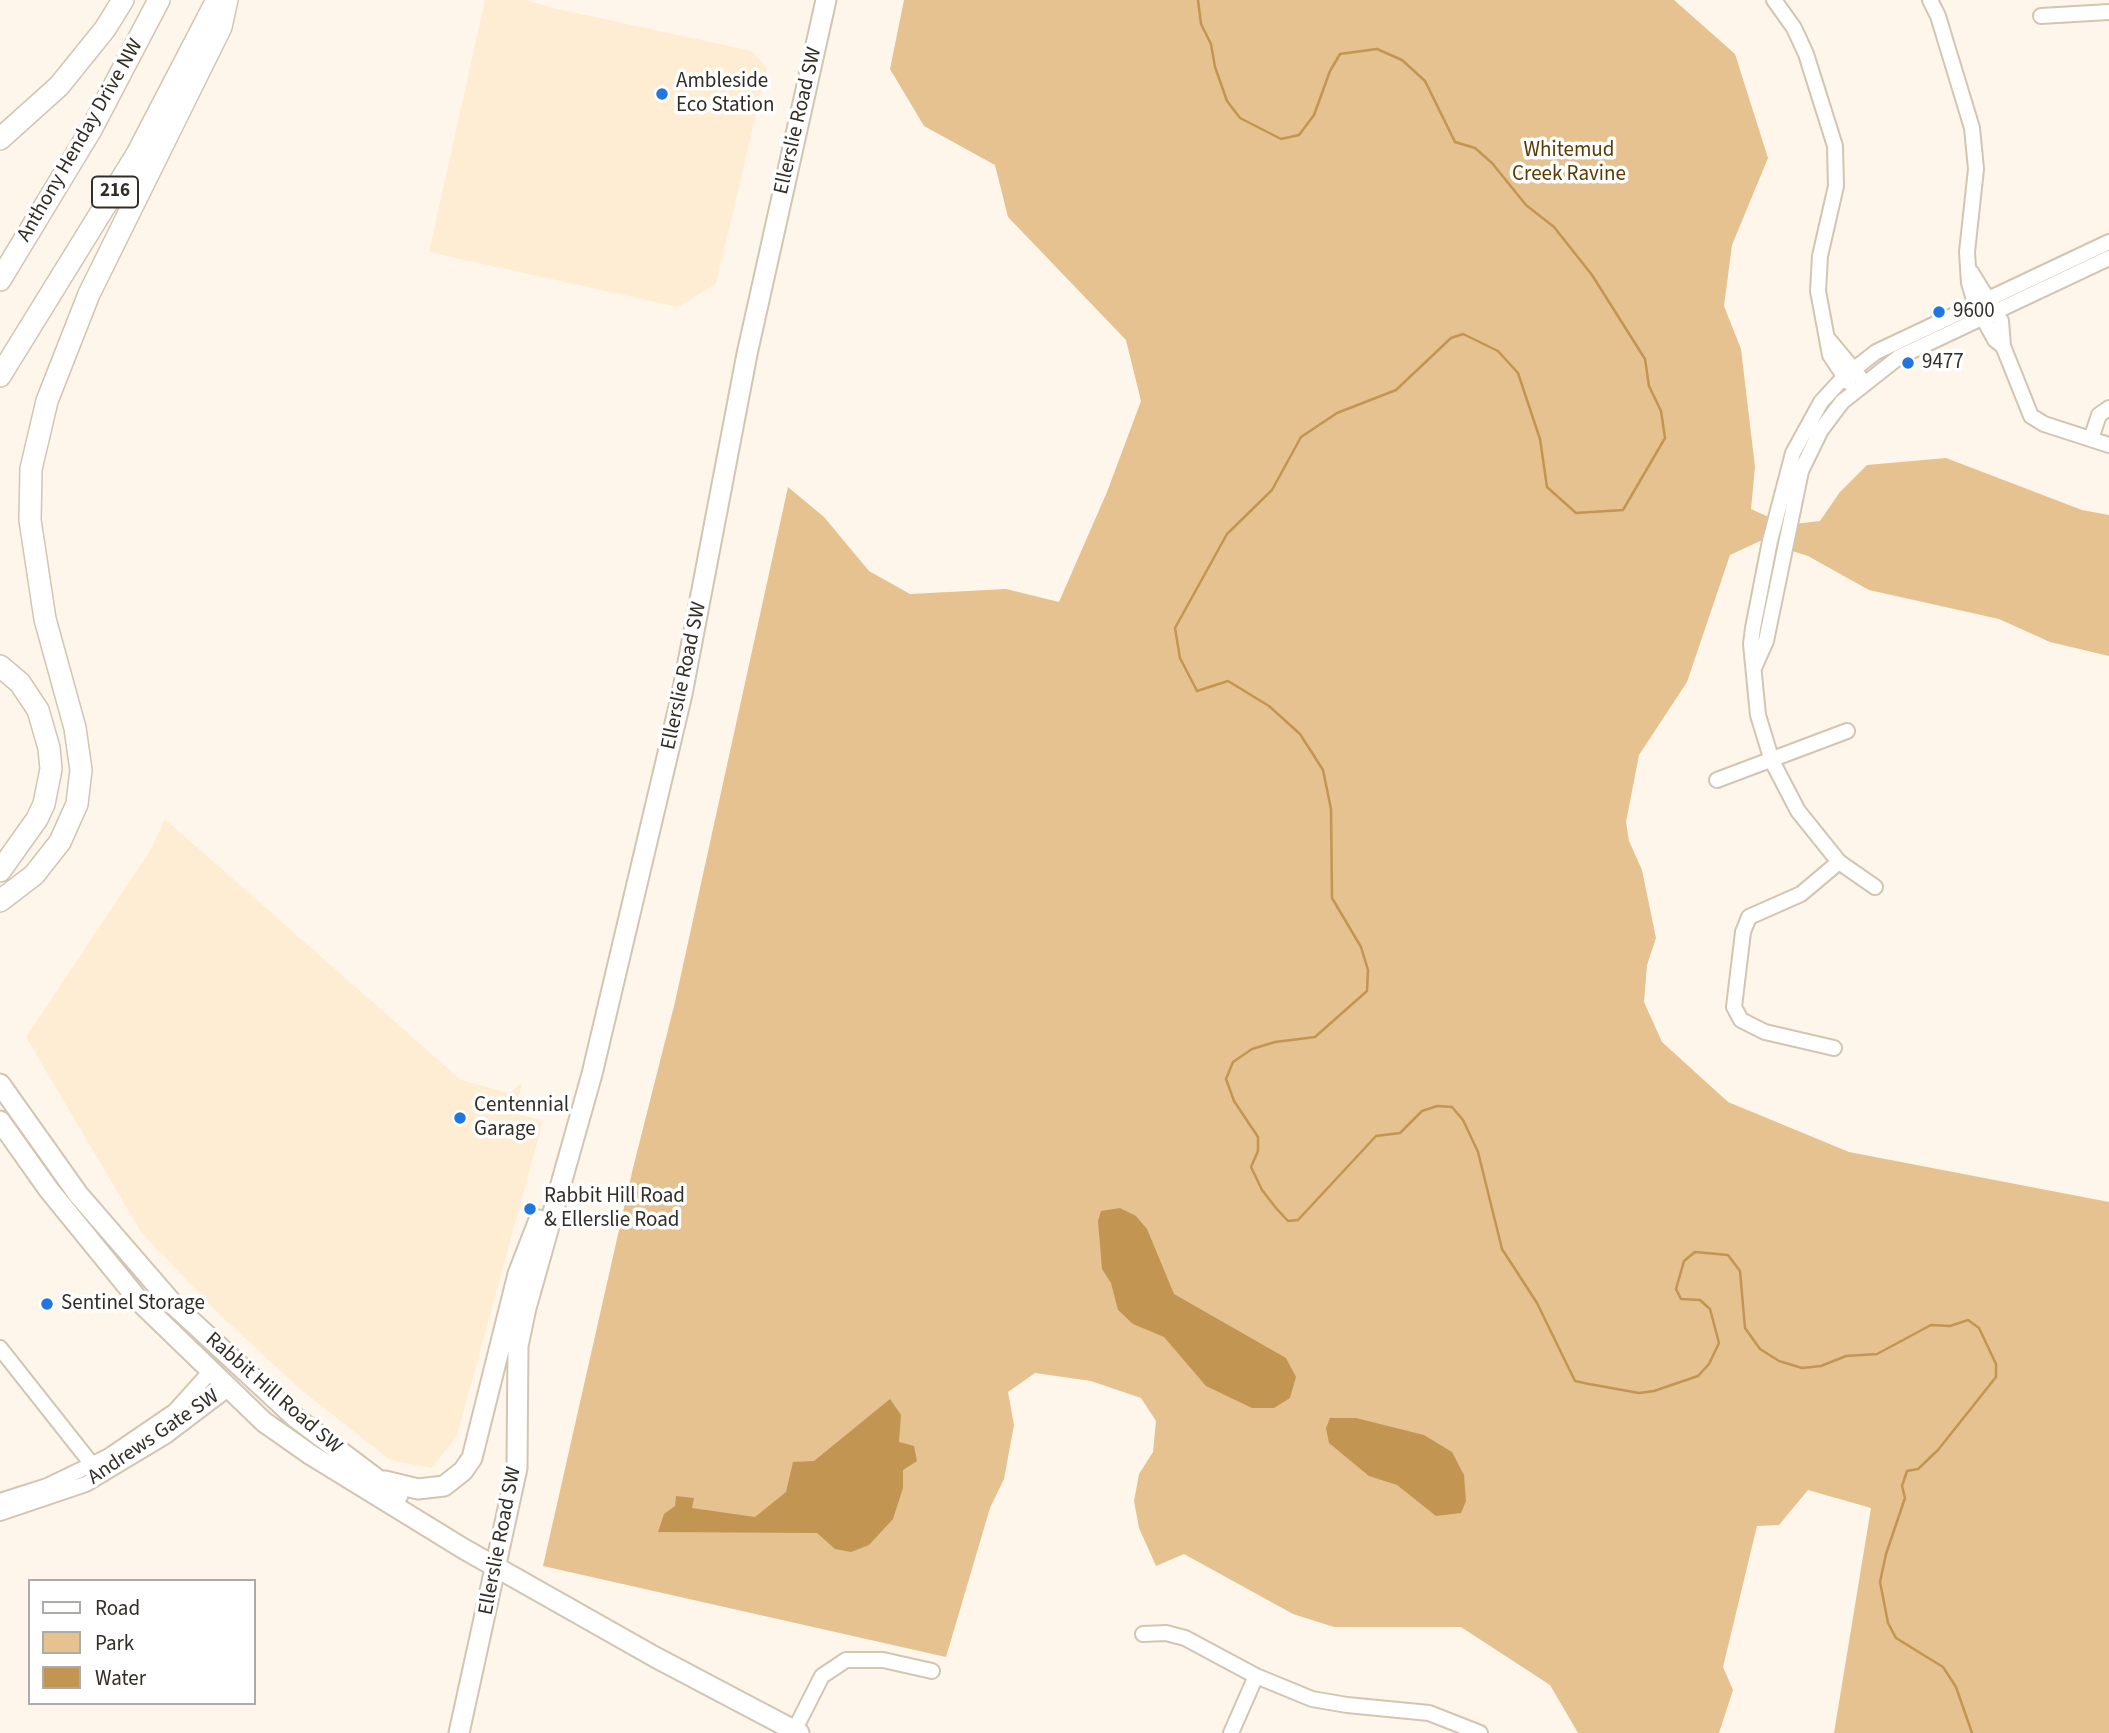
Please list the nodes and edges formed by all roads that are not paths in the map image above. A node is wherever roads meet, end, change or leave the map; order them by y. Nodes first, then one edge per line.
1 (123, 0) edge
2 (159, 0) edge
3 (217, 0) edge
4 (227, 0) edge
5 (815, 0) edge
6 (826, 0) edge
7 (1930, 0) edge
8 (1779, 2) edge
9 (2109, 12) edge
10 (2041, 16) dead end
11 (0, 139) edge
12 (2109, 242) edge
13 (2109, 258) edge
14 (0, 280) edge
15 (1986, 304) junction
16 (1981, 317) junction
17 (2003, 346) junction
18 (1849, 373) junction
19 (0, 376) edge
20 (1859, 386) junction
21 (2109, 408) edge
22 (2091, 439) junction
23 (2109, 445) edge
24 (0, 666) edge
25 (1755, 667) junction
26 (1847, 731) dead end
27 (1772, 761) junction
28 (1717, 779) dead end
29 (1839, 862) junction
30 (2, 867) edge
31 (1875, 887) dead end
32 (0, 901) edge
33 (1834, 1048) dead end
34 (0, 1084) edge
35 (0, 1121) edge
36 (539, 1219) junction
37 (113, 1270) junction
38 (519, 1346) junction
39 (0, 1348) edge
40 (229, 1359) junction
41 (210, 1372) junction
42 (228, 1389) junction
43 (97, 1470) junction
44 (371, 1476) junction
45 (0, 1501) edge
46 (0, 1513) edge
47 (464, 1549) junction
48 (497, 1567) junction
49 (1143, 1634) dead end
50 (932, 1671) dead end
51 (1256, 1676) junction
52 (797, 1732) edge
53 (459, 1733) edge
54 (1231, 1733) edge
55 (1480, 1733) edge

1 - 11 highway
2 - 14 highway, Anthony Henday Drive NW / 216
3 - 19 highway, 216
4 - 32 highway
5 - 36 main road, Ellerslie Road SW
6 - 38 main road, Ellerslie Road SW
7 - 15 street
8 - 18 street
9 - 10 street
12 - 15 street
13 - 15 street
15 - 16 street
15 - 17 street
15 - 18 street
16 - 17 street
16 - 20 street
17 - 22 street
18 - 20 street
18 - 25 street
20 - 25 street
21 - 22 street
22 - 23 street
24 - 30 highway
25 - 27 street
26 - 27 street
27 - 28 street
27 - 29 street
29 - 31 street
29 - 33 street
34 - 40 main road, Rabbit Hill Road SW
35 - 37 main road, Rabbit Hill Road SW
36 - 38 main road, Ellerslie Road SW
36 - 44 main road
37 - 40 main road
37 - 41 main road, Rabbit Hill Road SW
38 - 48 main road, Ellerslie Road SW
39 - 43 street
40 - 44 main road, Rabbit Hill Road SW
41 - 42 main road, Rabbit Hill Road SW
41 - 43 street, Andrews Gate SW
42 - 43 street, Andrews Gate SW
42 - 47 main road, Rabbit Hill Road SW
43 - 45 street, Andrews Gate SW
43 - 46 street, Andrews Gate SW
44 - 47 main road, Rabbit Hill Road SW
47 - 48 main road, Rabbit Hill Road SW
48 - 52 main road, Rabbit Hill Road SW
48 - 53 main road, Ellerslie Road SW
49 - 51 street
50 - 52 street
51 - 54 street
51 - 55 street

